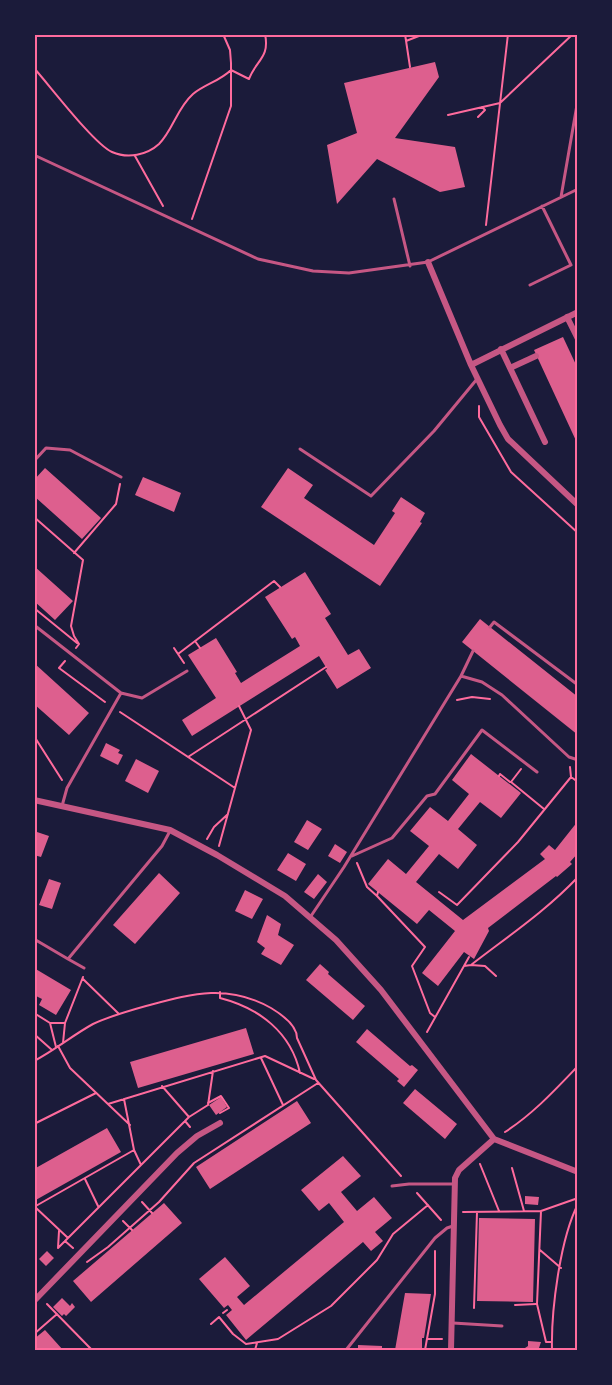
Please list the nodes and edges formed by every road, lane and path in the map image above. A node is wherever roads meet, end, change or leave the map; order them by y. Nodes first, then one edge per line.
1 (223, 34) edge
2 (265, 34) edge
3 (405, 34) edge
4 (424, 34) edge
5 (508, 34) edge
6 (573, 34) edge
7 (406, 41) junction
8 (410, 67) dead end
9 (34, 68) edge
10 (231, 70) junction
11 (578, 99) edge
12 (500, 103) junction
13 (482, 107) junction
14 (448, 115) dead end
15 (478, 117) dead end
16 (34, 155) edge
17 (135, 156) junction
18 (578, 189) edge
19 (561, 197) junction
20 (394, 199) dead end
21 (542, 206) junction
22 (171, 220) junction
23 (486, 225) dead end
24 (189, 228) junction
25 (428, 262) junction
26 (410, 266) junction
27 (530, 285) dead end
28 (578, 312) edge
29 (567, 317) junction
30 (578, 339) edge
31 (501, 349) junction
32 (536, 356) dead end
33 (471, 365) junction
34 (510, 368) junction
35 (477, 379) junction
36 (482, 389) junction
37 (545, 442) dead end
38 (300, 449) dead end
39 (34, 461) edge
40 (121, 477) joint
41 (578, 505) edge
42 (34, 517) edge
43 (578, 533) edge
44 (74, 553) junction
45 (280, 587) dead end
46 (34, 608) edge
47 (34, 625) edge
48 (490, 627) dead end
49 (195, 641) junction
50 (79, 644) junction
51 (174, 648) dead end
52 (200, 648) dead end
53 (473, 651) dead end
54 (72, 653) junction
55 (178, 654) junction
56 (326, 667) dead end
57 (187, 671) joint
58 (461, 676) junction
59 (578, 685) edge
60 (122, 693) junction
61 (502, 694) junction
62 (453, 702) dead end
63 (239, 706) dead end
64 (112, 707) junction
65 (246, 720) junction
66 (34, 736) edge
67 (188, 757) junction
68 (569, 757) junction
69 (578, 760) edge
70 (525, 763) junction
71 (537, 772) dead end
72 (499, 776) dead end
73 (571, 777) junction
74 (511, 782) junction
75 (578, 782) edge
76 (67, 788) junction
77 (235, 788) junction
78 (34, 800) edge
79 (62, 806) junction
80 (544, 809) junction
81 (228, 814) junction
82 (170, 830) junction
83 (203, 847) junction
84 (217, 855) junction
85 (352, 856) junction
86 (578, 877) edge
87 (378, 892) dead end
88 (439, 892) dead end
89 (376, 896) junction
90 (311, 916) junction
91 (34, 939) edge
92 (469, 957) dead end
93 (68, 959) junction
94 (471, 965) junction
95 (464, 966) junction
96 (84, 968) joint
97 (496, 976) dead end
98 (83, 979) junction
99 (220, 992) junction
100 (34, 1013) edge
101 (119, 1014) junction
102 (435, 1017) junction
103 (50, 1023) junction
104 (65, 1023) junction
105 (427, 1032) dead end
106 (34, 1034) edge
107 (63, 1043) junction
108 (57, 1047) junction
109 (52, 1050) junction
110 (261, 1058) junction
111 (34, 1061) edge
112 (578, 1066) edge
113 (213, 1071) junction
114 (300, 1073) junction
115 (317, 1082) junction
116 (162, 1086) junction
117 (96, 1093) junction
118 (124, 1099) junction
119 (208, 1103) junction
120 (108, 1104) junction
121 (283, 1105) junction
122 (218, 1115) dead end
123 (189, 1117) junction
124 (185, 1120) junction
125 (220, 1123) dead end
126 (34, 1124) edge
127 (130, 1125) junction
128 (505, 1132) dead end
129 (197, 1136) junction
130 (494, 1139) junction
131 (134, 1150) junction
132 (479, 1161) dead end
133 (141, 1165) junction
134 (512, 1168) dead end
135 (578, 1172) edge
136 (85, 1179) junction
137 (404, 1179) dead end
138 (454, 1184) junction
139 (392, 1186) dead end
140 (411, 1187) dead end
141 (578, 1198) edge
142 (578, 1204) edge
143 (428, 1205) junction
144 (35, 1207) edge
145 (98, 1208) junction
146 (499, 1211) junction
147 (524, 1211) junction
148 (541, 1211) junction
149 (463, 1212) dead end
150 (477, 1212) junction
151 (455, 1226) junction
152 (59, 1230) junction
153 (435, 1238) junction
154 (67, 1240) junction
155 (539, 1249) junction
156 (79, 1253) junction
157 (93, 1264) dead end
158 (561, 1268) junction
159 (37, 1299) edge
160 (537, 1304) junction
161 (515, 1305) dead end
162 (474, 1308) dead end
163 (227, 1310) dead end
164 (224, 1313) dead end
165 (57, 1314) junction
166 (451, 1323) junction
167 (212, 1324) dead end
168 (502, 1326) dead end
169 (34, 1334) edge
170 (427, 1339) junction
171 (451, 1339) junction
172 (257, 1342) junction
173 (552, 1342) junction
174 (92, 1350) edge
175 (255, 1350) edge
176 (346, 1350) edge
177 (425, 1350) edge
178 (452, 1350) edge
179 (552, 1350) edge

1 - 10 path
2 - 10 path
3 - 7 path
4 - 7 path
5 - 12 path
6 - 12 path
7 - 8 path
9 - 17 path
10 - 17 path
10 - 24 path
11 - 19 lane
12 - 13 path
12 - 23 path
13 - 14 path
13 - 15 path
16 - 22 lane
17 - 22 path
18 - 19 lane
19 - 21 lane
20 - 26 lane
21 - 25 lane
21 - 27 lane
22 - 24 lane
24 - 26 lane
25 - 26 lane
25 - 33 street
28 - 29 street
29 - 30 street
29 - 31 street
31 - 33 street
31 - 34 street
32 - 34 street
33 - 35 street
34 - 37 street
35 - 36 street
35 - 38 lane
36 - 41 street
36 - 43 path
39 - 40 lane
40 - 44 path
42 - 44 path
44 - 50 path
45 - 49 path
46 - 50 path
47 - 54 lane
48 - 59 lane
49 - 52 path
49 - 55 path
50 - 54 path
51 - 55 path
53 - 58 lane
54 - 60 lane
54 - 64 path
55 - 57 path
56 - 65 path
57 - 60 lane
58 - 61 lane
58 - 85 lane
60 - 64 lane
61 - 62 path
61 - 68 lane
63 - 65 path
64 - 67 path
64 - 76 lane
65 - 67 path
65 - 77 path
66 - 76 path
67 - 77 path
68 - 69 lane
68 - 73 path
70 - 71 lane
70 - 74 path
70 - 85 lane
72 - 74 path
73 - 75 path
73 - 80 path
74 - 80 path
76 - 79 lane
77 - 81 path
78 - 79 street
79 - 82 street
80 - 88 path
81 - 83 path
81 - 84 path
82 - 83 street
82 - 93 lane
83 - 84 street
84 - 90 street
85 - 89 path
85 - 90 lane
86 - 94 path
87 - 89 path
89 - 102 path
90 - 130 street
91 - 93 lane
92 - 95 path
93 - 96 lane
94 - 95 path
94 - 97 path
95 - 102 path
96 - 98 path
98 - 101 path
98 - 104 path
99 - 101 path
99 - 114 path
99 - 115 path
100 - 103 path
101 - 107 path
102 - 105 path
103 - 104 path
103 - 108 path
104 - 107 path
106 - 109 path
107 - 108 path
108 - 109 path
108 - 117 path
109 - 111 path
110 - 113 path
110 - 114 path
110 - 121 path
112 - 128 path
113 - 116 path
113 - 119 path
114 - 115 path
115 - 121 path
115 - 137 path
116 - 118 path
116 - 123 path
117 - 120 path
117 - 126 path
118 - 120 path
118 - 127 path
119 - 122 path
119 - 123 path
120 - 127 path
121 - 157 path
123 - 124 path
124 - 129 path
124 - 133 path
125 - 129 street
127 - 131 path
129 - 156 street
130 - 135 street
130 - 138 street
131 - 133 path
131 - 136 path
132 - 146 path
133 - 145 path
134 - 147 path
136 - 144 path
136 - 145 path
138 - 139 lane
138 - 151 street
140 - 143 path
141 - 148 path
142 - 158 path
143 - 153 path
143 - 172 path
144 - 152 path
145 - 154 path
146 - 147 path
146 - 150 path
147 - 148 path
148 - 155 path
149 - 150 path
150 - 162 path
151 - 153 lane
151 - 166 street
152 - 154 path
152 - 154 path
153 - 170 path
153 - 176 lane
154 - 156 path
155 - 158 path
155 - 160 path
156 - 159 street
158 - 173 path
159 - 165 path
160 - 161 path
160 - 173 path
163 - 164 path
165 - 169 path
165 - 174 path
166 - 168 lane
166 - 171 street
167 - 172 path
170 - 171 path
170 - 177 path
171 - 178 street
172 - 175 path
173 - 179 path

